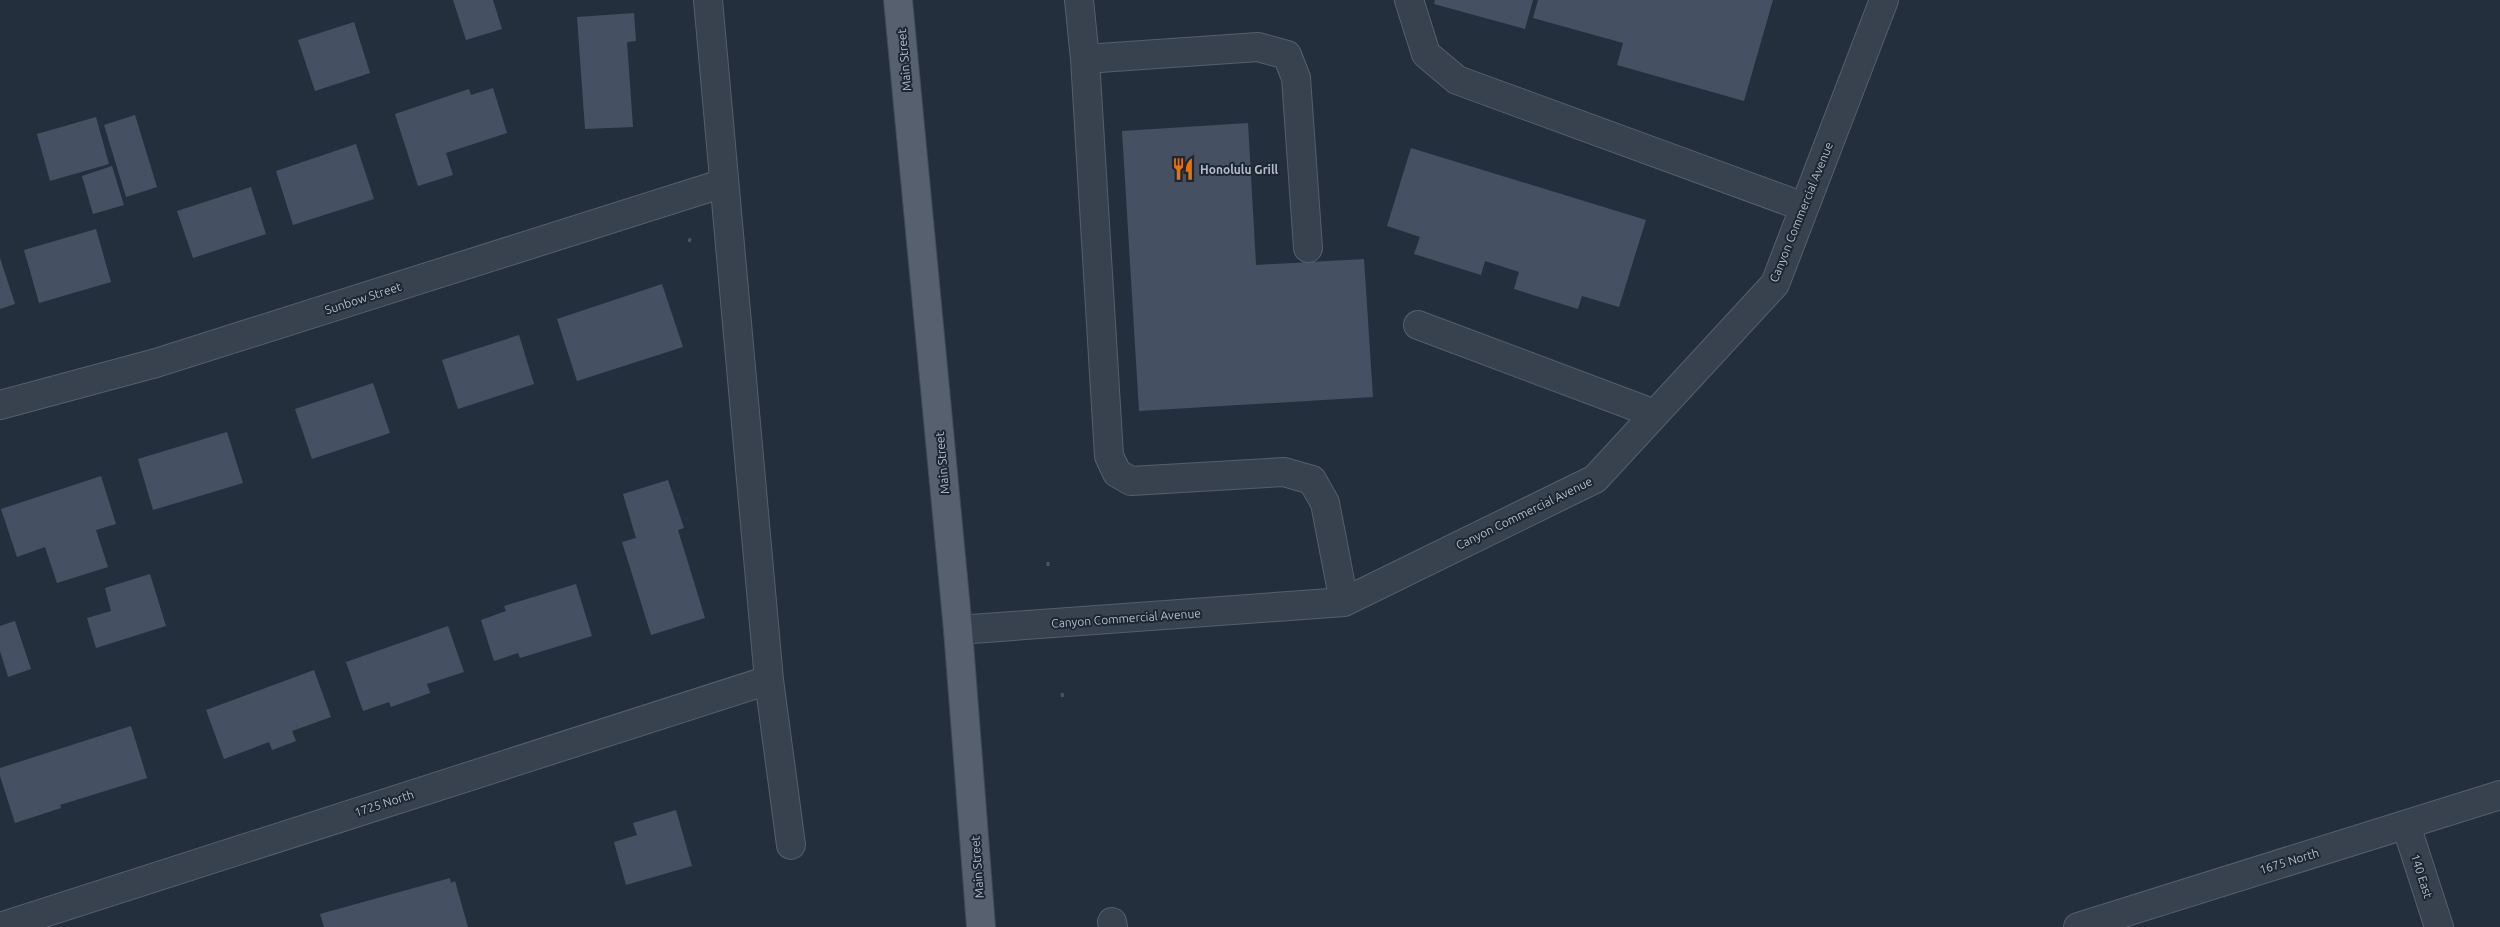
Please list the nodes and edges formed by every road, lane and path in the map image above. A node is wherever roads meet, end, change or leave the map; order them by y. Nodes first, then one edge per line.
1 (708, 0) edge
2 (898, 0) edge
3 (1079, 0) edge
4 (1409, 0) edge
5 (1884, 0) edge
6 (1085, 59) junction
7 (724, 183) junction
8 (1804, 207) junction
9 (692, 236) dead end
10 (689, 242) dead end
11 (1308, 248) dead end
12 (1418, 325) dead end
13 (0, 405) edge
14 (1655, 414) junction
15 (1048, 559) dead end
16 (1048, 566) dead end
17 (1344, 602) junction
18 (958, 630) junction
19 (769, 680) junction
20 (1062, 693) dead end
21 (1063, 699) dead end
22 (2500, 795) edge
23 (2406, 825) junction
24 (791, 845) dead end
25 (0, 927) edge
26 (981, 927) edge
27 (2078, 927) edge
28 (2439, 927) edge

1 - 7 street
2 - 18 main road, Main Street
3 - 6 street
4 - 8 street
5 - 8 street, Canyon Commercial Avenue
6 - 11 street
6 - 17 street
7 - 13 street, Sunbow Street
7 - 19 street
8 - 14 street, Canyon Commercial Avenue
9 - 10 path
12 - 14 street
14 - 17 street, Canyon Commercial Avenue
15 - 16 path
17 - 18 street, Canyon Commercial Avenue
18 - 26 main road, Main Street
19 - 24 street
19 - 25 street, 1725 North
20 - 21 path
22 - 23 street, 1675 North
23 - 27 street, 1675 North
23 - 28 street, 140 East

